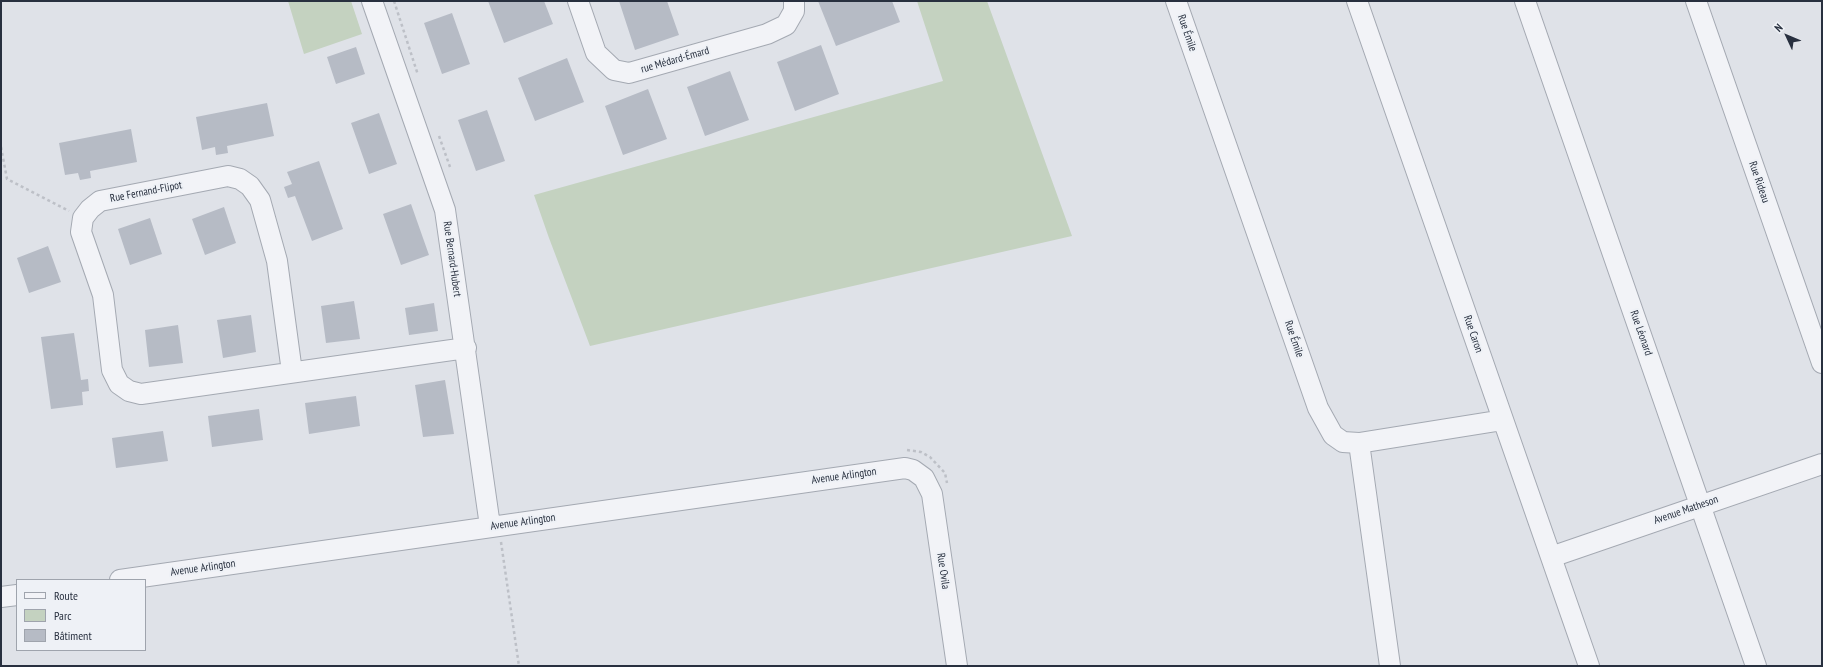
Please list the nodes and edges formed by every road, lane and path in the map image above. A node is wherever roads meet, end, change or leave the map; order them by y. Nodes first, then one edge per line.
1 (372, 1) edge
2 (578, 1) edge
3 (794, 1) edge
4 (1176, 1) edge
5 (1357, 1) edge
6 (1525, 1) edge
7 (1696, 1) edge
8 (1, 147) edge
9 (73, 213) dead end
10 (466, 348) junction
11 (1822, 363) edge
12 (292, 372) junction
13 (1502, 420) junction
14 (1359, 443) junction
15 (1822, 464) edge
16 (924, 478) joint
17 (1700, 505) junction
18 (495, 532) junction
19 (1551, 557) junction
20 (128, 579) edge
21 (16, 595) edge
22 (1, 597) edge
23 (519, 666) edge
24 (957, 666) edge
25 (1390, 666) edge
26 (1588, 666) edge
27 (1756, 666) edge

1 - 10 street, Rue Bernard-Hubert
2 - 3 street, rue Médard-Émard
4 - 14 street, Rue Émile
5 - 13 street, Rue Caron
6 - 17 street, Rue Léonard
7 - 11 street, Rue Rideau
8 - 9 path
10 - 12 street, Rue Fernand-Flipot
10 - 18 street, Rue Bernard-Hubert
12 - 12 street, Rue Fernand-Flipot
13 - 14 street
13 - 19 street, Rue Caron
14 - 25 street
15 - 17 street, Avenue Matheson
16 - 18 street, Avenue Arlington
16 - 24 street, Rue Ovila
17 - 19 street, Avenue Matheson
17 - 27 street, Rue Léonard
18 - 20 street, Avenue Arlington
18 - 23 path
19 - 26 street, Rue Caron
21 - 22 street

